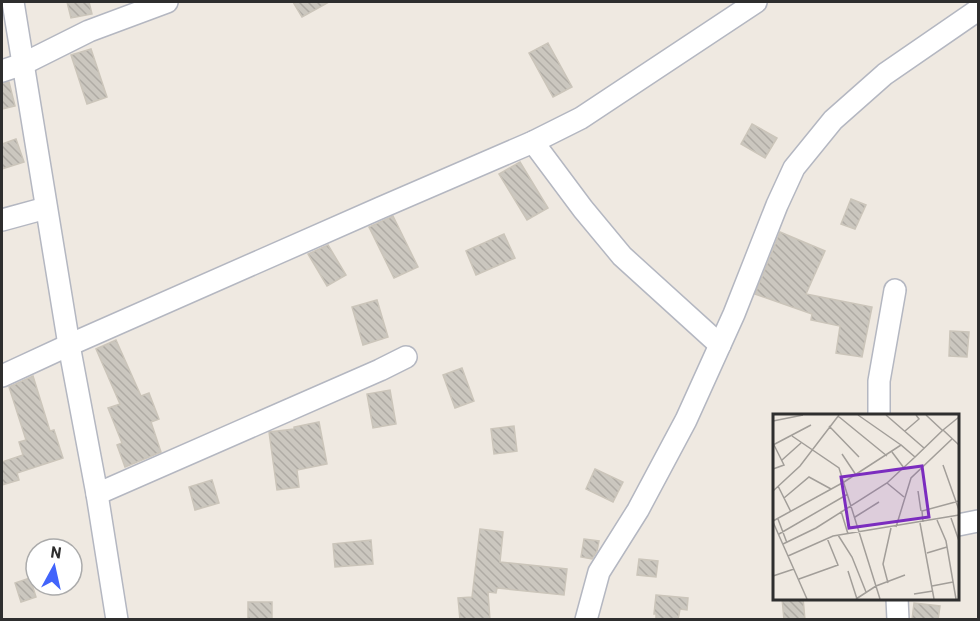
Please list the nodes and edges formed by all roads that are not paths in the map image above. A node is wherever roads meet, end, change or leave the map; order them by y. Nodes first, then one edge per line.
1 (13, 2) edge
2 (167, 2) edge
3 (756, 2) edge
4 (978, 10) edge
5 (23, 64) junction
6 (2, 71) edge
7 (533, 142) junction
8 (46, 208) junction
9 (2, 220) edge
10 (895, 290) dead end
11 (69, 345) junction
12 (720, 345) junction
13 (406, 357) dead end
14 (2, 376) edge
15 (879, 414) edge
16 (97, 494) junction
17 (978, 521) edge
18 (959, 525) edge
19 (897, 600) edge
20 (117, 620) edge
21 (586, 620) edge
22 (898, 620) edge

1 - 5 street
2 - 5 street
3 - 7 street
4 - 12 street
5 - 6 street
5 - 8 street
7 - 11 street
7 - 12 street
8 - 9 street
8 - 11 street
10 - 15 street
11 - 14 street
11 - 16 street
12 - 21 street
13 - 16 street
16 - 20 street
17 - 18 street
19 - 22 street

